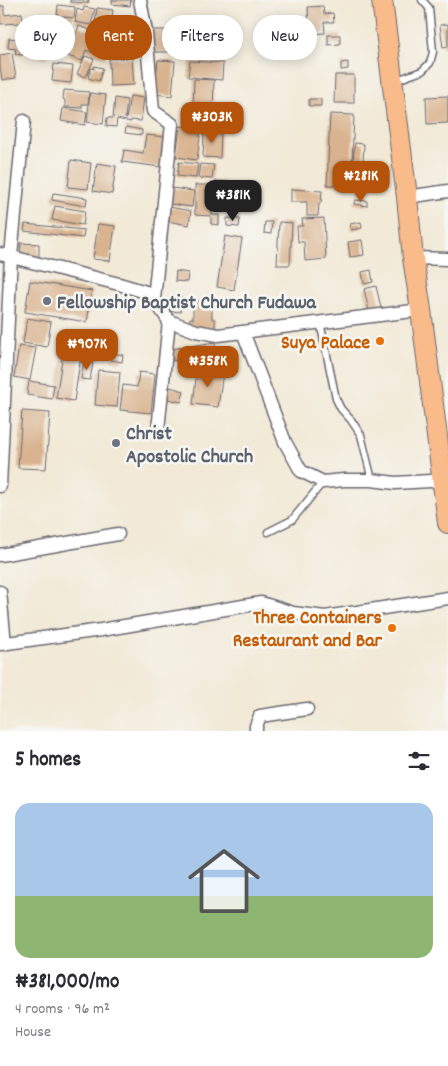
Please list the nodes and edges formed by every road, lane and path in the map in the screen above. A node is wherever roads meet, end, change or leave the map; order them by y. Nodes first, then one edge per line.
1 (140, 0) edge
2 (382, 0) edge
3 (422, 0) edge
4 (393, 81) junction
5 (24, 120) dead end
6 (448, 191) edge
7 (407, 197) junction
8 (6, 255) edge
9 (413, 258) junction
10 (448, 259) edge
11 (154, 299) junction
12 (421, 310) junction
13 (170, 322) junction
14 (320, 322) junction
15 (243, 332) junction
16 (158, 430) dead end
17 (372, 480) junction
18 (445, 480) edge
19 (323, 482) junction
20 (0, 486) edge
21 (448, 523) edge
22 (268, 532) dead end
23 (118, 534) dead end
24 (0, 555) edge
25 (0, 592) edge
26 (448, 598) edge
27 (3, 644) edge
28 (307, 709) dead end
29 (256, 731) edge

1 - 11 street
2 - 4 main road
3 - 4 lane
4 - 7 main road
5 - 8 street
6 - 7 street
7 - 9 main road
8 - 11 street
8 - 20 street
9 - 10 street
9 - 12 main road
11 - 13 street
12 - 14 street
12 - 18 main road
13 - 15 street
13 - 16 street
14 - 15 street
14 - 17 lane
15 - 19 street
17 - 18 street
17 - 19 street
18 - 21 main road
19 - 22 lane
23 - 24 street
25 - 27 street
26 - 27 street
28 - 29 street

